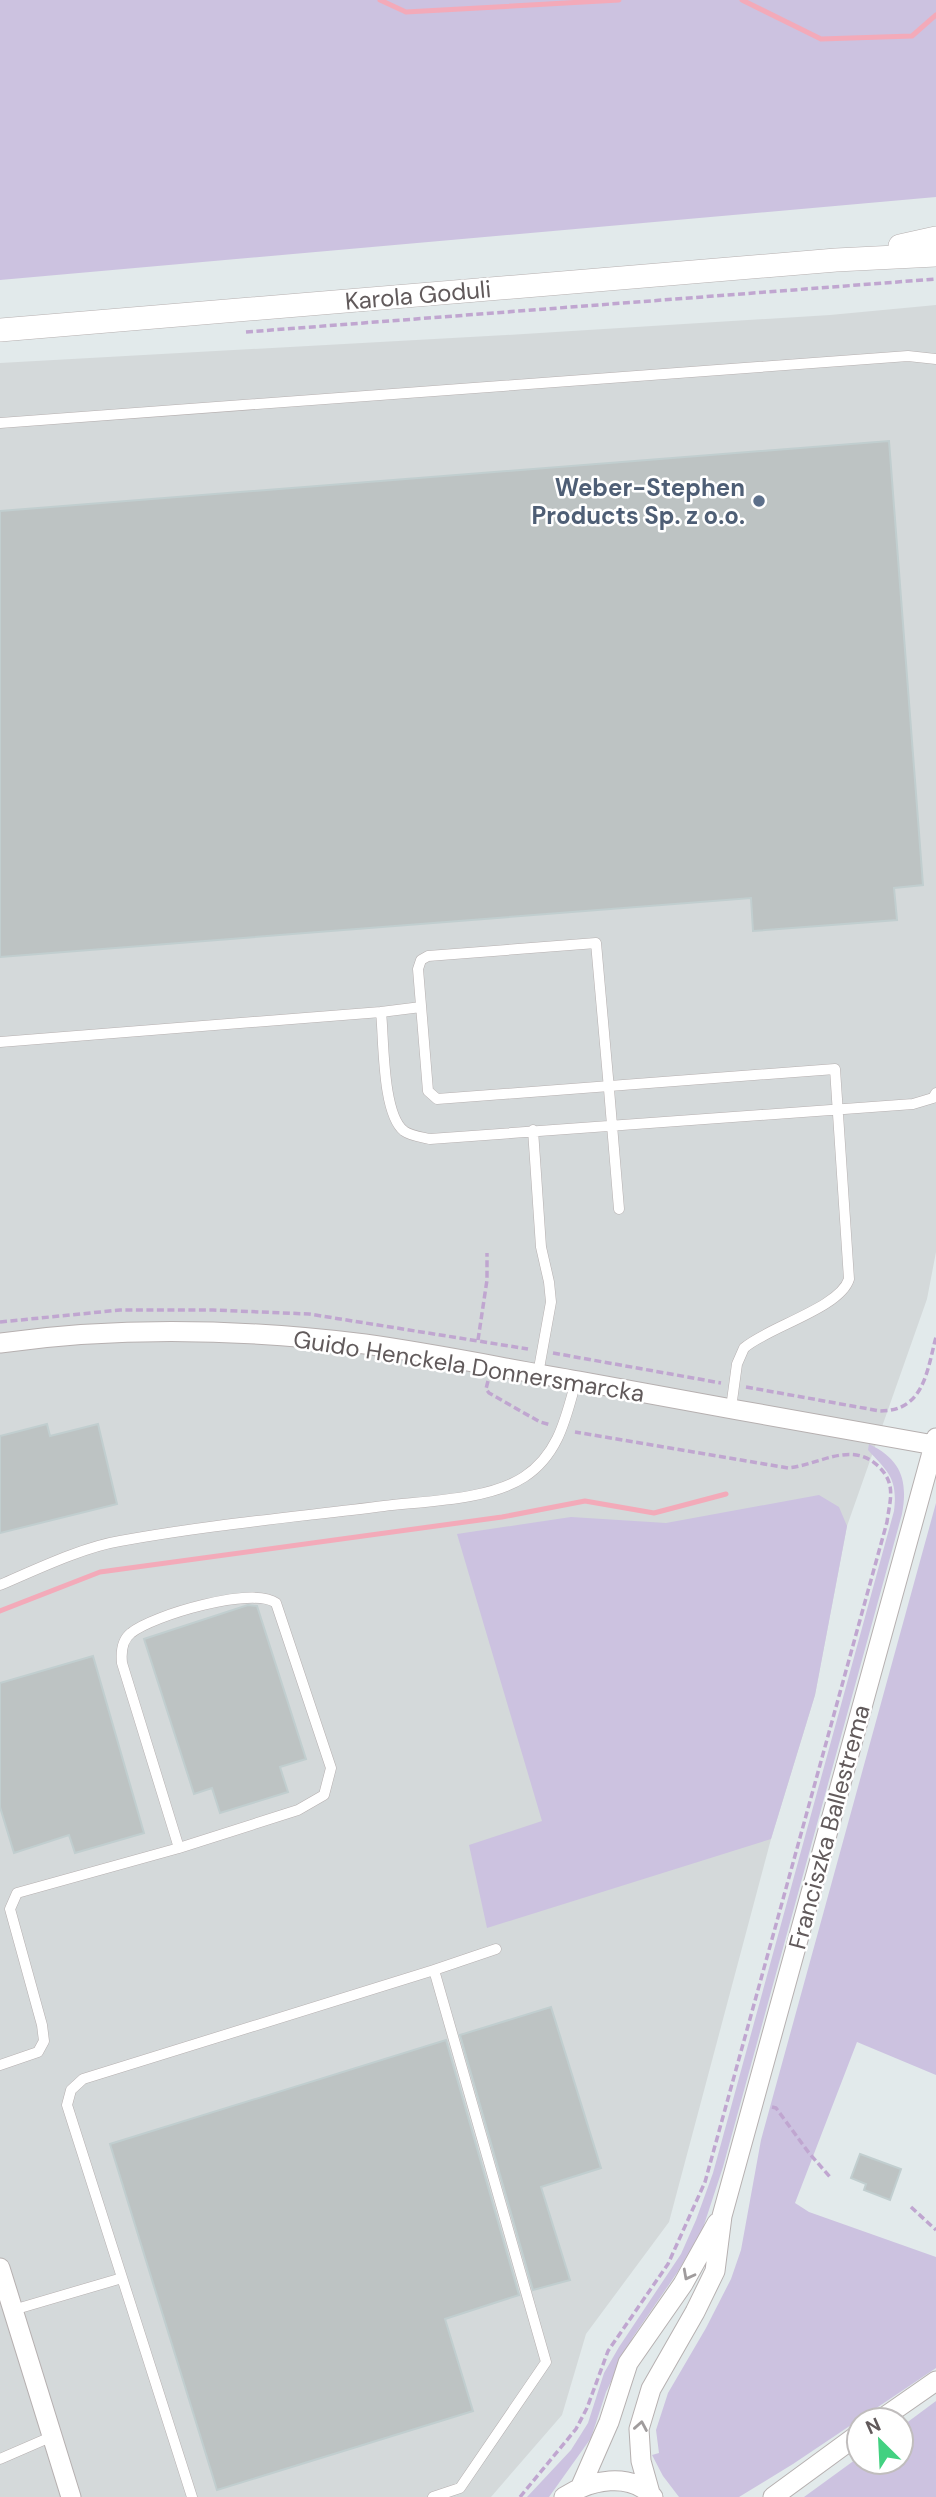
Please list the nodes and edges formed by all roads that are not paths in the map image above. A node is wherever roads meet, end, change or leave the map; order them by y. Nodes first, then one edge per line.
1 (936, 238) edge
2 (936, 255) edge
3 (836, 260) junction
4 (0, 330) edge
5 (936, 359) edge
6 (0, 423) edge
7 (421, 1007) junction
8 (381, 1012) junction
9 (0, 1042) edge
10 (608, 1086) junction
11 (936, 1093) edge
12 (838, 1109) junction
13 (612, 1124) junction
14 (533, 1130) junction
15 (619, 1209) dead end
16 (0, 1343) edge
17 (538, 1374) junction
18 (576, 1381) junction
19 (731, 1408) junction
20 (935, 1441) edge
21 (0, 1585) edge
22 (179, 1848) junction
23 (496, 1950) dead end
24 (434, 1970) junction
25 (0, 2065) edge
26 (722, 2216) junction
27 (0, 2267) edge
28 (122, 2278) junction
29 (13, 2310) junction
30 (936, 2381) edge
31 (900, 2406) edge
32 (53, 2436) junction
33 (845, 2444) edge
34 (0, 2459) edge
35 (581, 2486) junction
36 (652, 2495) edge
37 (71, 2497) edge
38 (191, 2497) edge
39 (433, 2497) edge
40 (564, 2497) edge
41 (773, 2497) edge

1 - 3 street, Karola Goduli
2 - 3 street, Karola Goduli
3 - 4 street, Karola Goduli
5 - 6 lane
7 - 8 lane
7 - 10 lane
7 - 10 lane
8 - 9 lane
8 - 14 lane
10 - 12 lane
10 - 13 lane
11 - 12 lane
12 - 13 lane
12 - 19 lane
13 - 14 lane
13 - 15 lane
14 - 17 lane
16 - 17 street, Guido Henckela Donnersmarcka
17 - 18 street, Guido Henckela Donnersmarcka
18 - 19 street, Guido Henckela Donnersmarcka
18 - 21 lane
19 - 20 street, Guido Henckela Donnersmarcka
20 - 26 street, Franciszka Ballestrema
22 - 22 lane
22 - 25 lane
23 - 24 lane
24 - 28 lane
24 - 39 lane
26 -> 35 street, Franciszka Ballestrema
36 -> 26 street, Franciszka Ballestrema
27 - 29 street
28 - 29 lane
28 - 38 lane
29 - 32 street
30 - 31 street
32 - 34 lane
32 - 37 street
33 - 41 street
35 - 36 street
35 - 40 street

